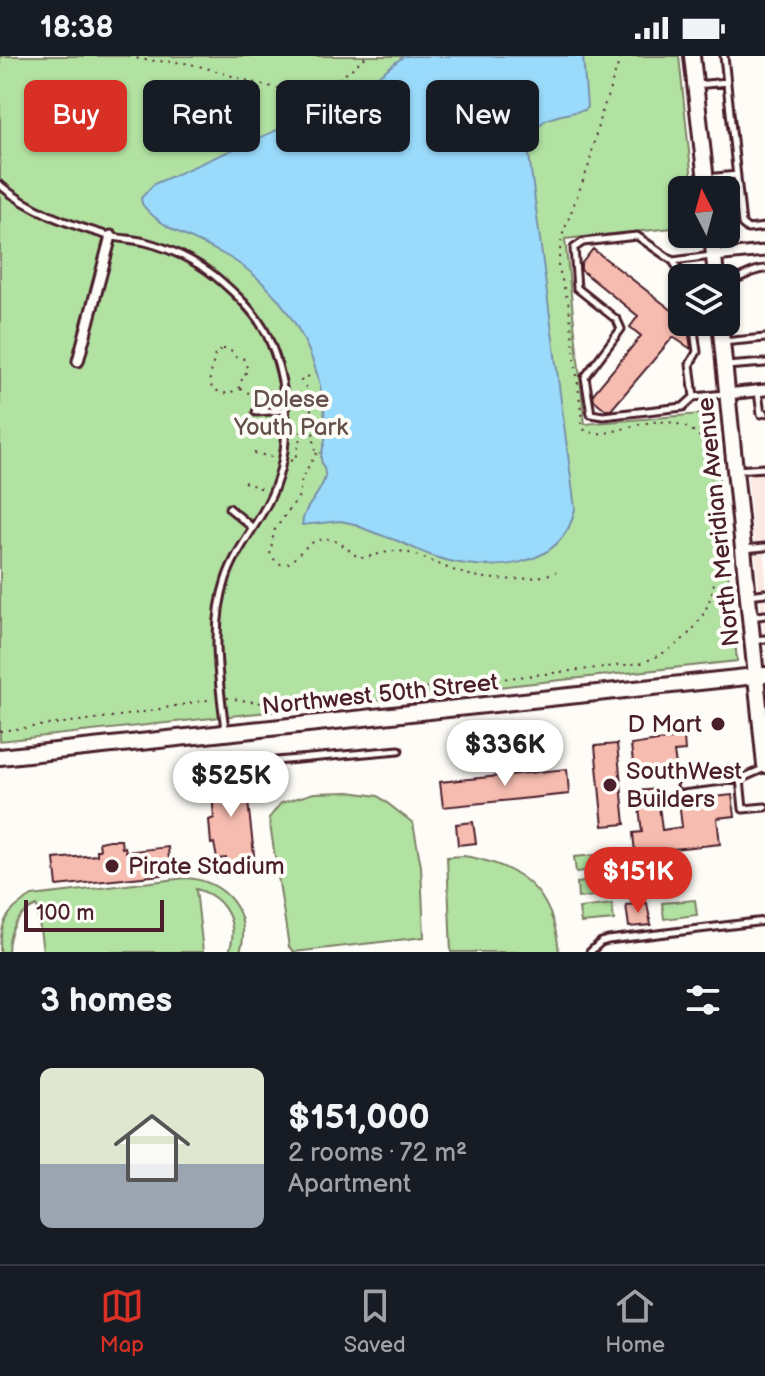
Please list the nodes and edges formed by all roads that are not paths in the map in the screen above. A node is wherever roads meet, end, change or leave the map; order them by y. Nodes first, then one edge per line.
1 (692, 56) edge
2 (724, 56) edge
3 (727, 82) junction
4 (695, 85) junction
5 (737, 175) junction
6 (705, 176) edge
7 (734, 176) edge
8 (0, 185) edge
9 (765, 227) edge
10 (111, 236) junction
11 (713, 248) edge
12 (765, 251) edge
13 (714, 256) junction
14 (673, 261) junction
15 (675, 264) edge
16 (715, 264) edge
17 (765, 269) edge
18 (740, 278) edge
19 (695, 336) edge
20 (721, 336) edge
21 (765, 338) edge
22 (722, 342) junction
23 (78, 361) dead end
24 (765, 363) edge
25 (724, 366) junction
26 (762, 390) edge
27 (727, 394) junction
28 (694, 397) junction
29 (285, 410) junction
30 (256, 412) road end
31 (765, 413) edge
32 (765, 468) edge
33 (734, 471) junction
34 (229, 508) dead end
35 (253, 528) junction
36 (765, 547) edge
37 (743, 549) junction
38 (765, 593) edge
39 (748, 595) junction
40 (758, 616) edge
41 (759, 639) edge
42 (761, 676) edge
43 (225, 733) junction
44 (764, 739) edge
45 (399, 750) dead end
46 (0, 757) edge
47 (242, 764) dead end
48 (765, 766) edge
49 (740, 779) junction
50 (681, 786) dead end
51 (765, 807) edge
52 (765, 921) edge
53 (590, 952) edge

1 - 4 main road
2 - 3 lane
3 - 4 lane
3 - 5 lane
4 - 6 main road
5 - 7 lane
5 - 9 lane
8 - 10 lane
10 - 23 street
10 - 29 lane
11 - 13 main road
12 - 13 street
13 - 14 lane
13 - 16 main road
14 - 15 lane
14 - 28 lane
17 - 18 lane
19 - 28 lane
20 - 22 main road, North Meridian Avenue
21 - 22 lane
22 - 25 main road, North Meridian Avenue
24 - 25 lane
25 - 27 main road, North Meridian Avenue
26 - 27 street
26 - 31 lane
27 - 28 lane
27 - 33 main road, North Meridian Avenue
29 - 30 lane
29 - 35 lane
32 - 33 lane
33 - 37 main road, North Meridian Avenue
34 - 35 lane
35 - 43 lane
36 - 37 lane
37 - 39 main road, North Meridian Avenue
38 - 39 lane
39 - 40 main road, North Meridian Avenue
40 - 41 main road, North Meridian Avenue
41 - 42 main road, North Meridian Avenue
42 - 43 main road, Northwest 50th Street
42 - 44 main road, North Meridian Avenue
43 - 46 main road, Northwest 50th Street
44 - 48 main road, North Meridian Avenue
45 - 47 lane
48 - 49 lane
49 - 50 lane
49 - 51 lane
52 - 53 lane

